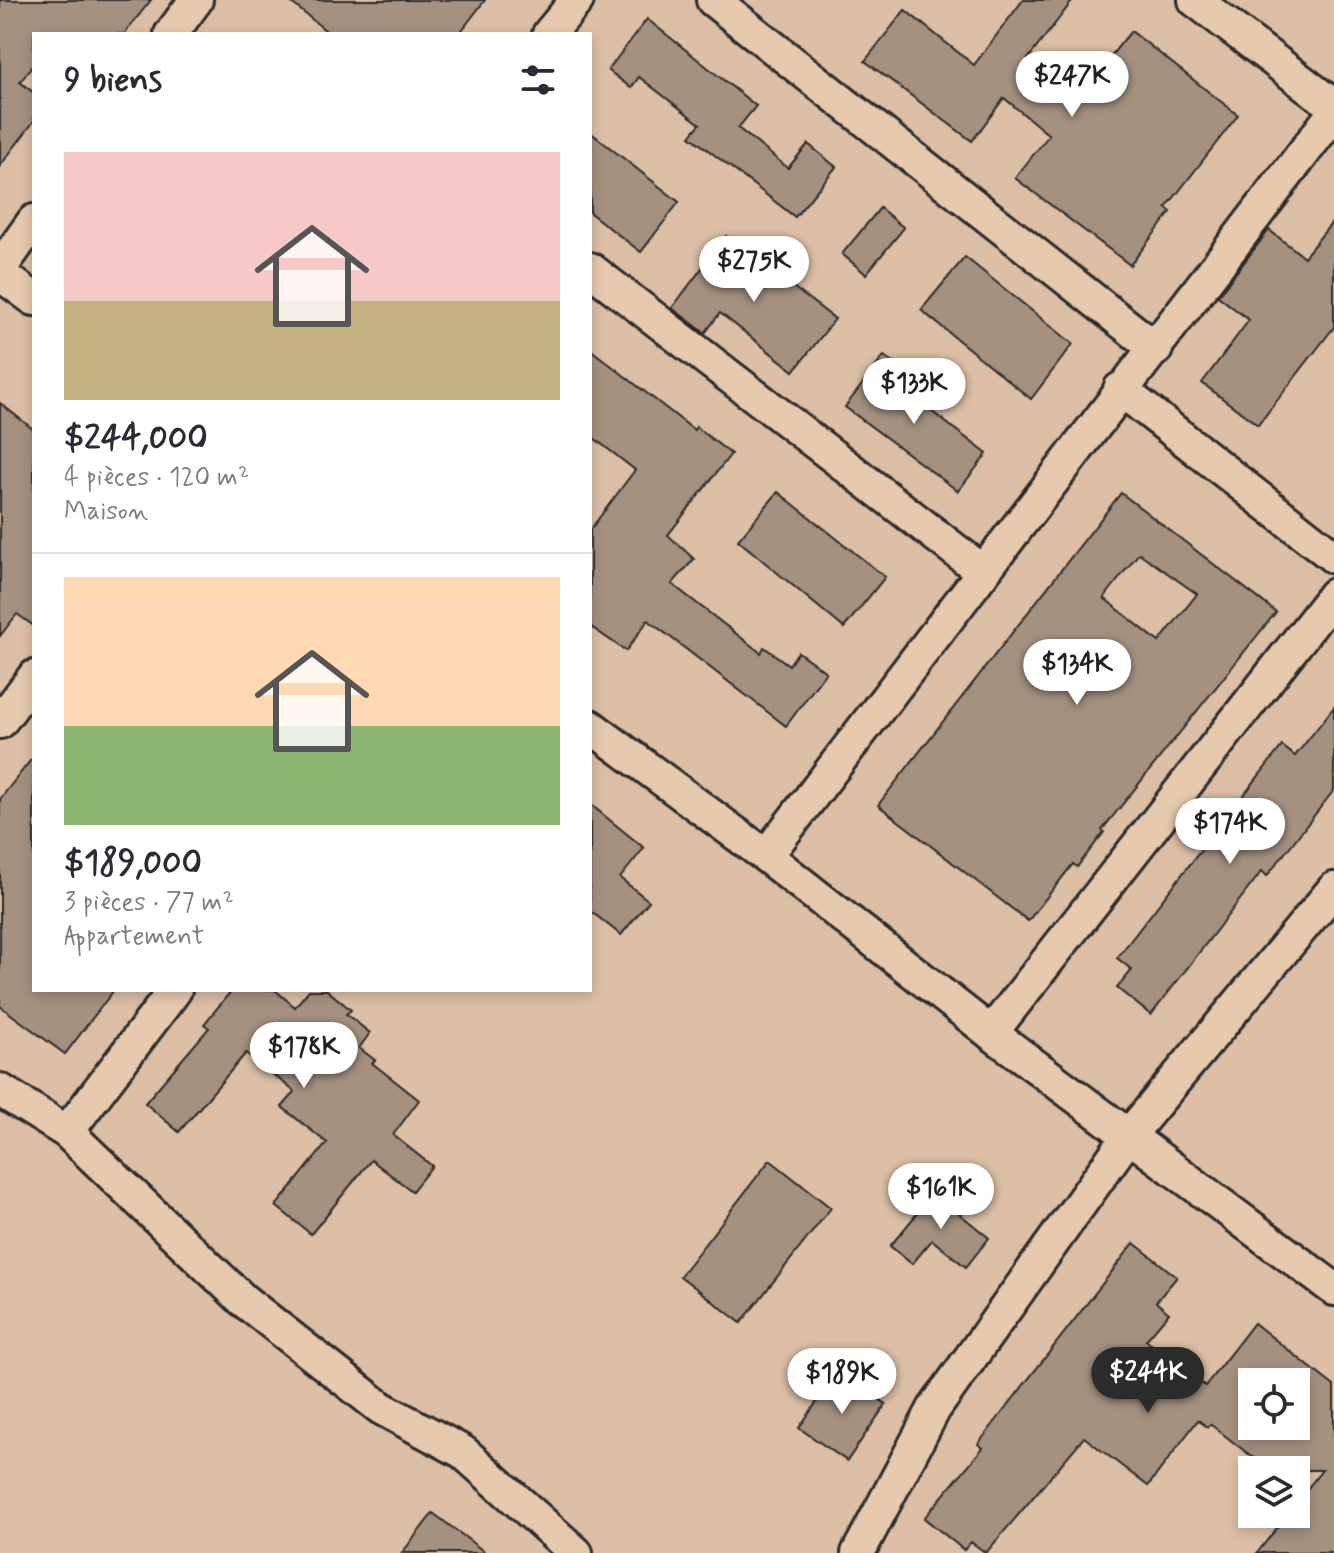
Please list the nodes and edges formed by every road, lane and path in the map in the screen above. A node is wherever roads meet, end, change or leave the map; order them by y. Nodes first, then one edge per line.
1 (196, 0) edge
2 (577, 0) edge
3 (713, 0) edge
4 (1195, 0) edge
5 (172, 32) edge
6 (551, 32) edge
7 (1334, 106) edge
8 (1334, 113) edge
9 (32, 224) edge
10 (0, 268) edge
11 (592, 271) edge
12 (0, 274) edge
13 (32, 298) edge
14 (1156, 349) junction
15 (1120, 389) junction
16 (1334, 557) edge
17 (981, 570) junction
18 (1334, 595) edge
19 (32, 680) edge
20 (0, 722) edge
21 (592, 727) edge
22 (766, 856) junction
23 (1334, 889) edge
24 (173, 992) edge
25 (991, 1033) junction
26 (0, 1090) edge
27 (67, 1132) junction
28 (1130, 1134) junction
29 (1334, 1289) edge
30 (576, 1553) edge
31 (858, 1553) edge

1 - 5 street
2 - 6 street
3 - 14 street
4 - 7 street
8 - 14 street
9 - 10 street
11 - 17 street
12 - 13 street
14 - 15 street
15 - 16 street
15 - 17 street
17 - 22 street
18 - 25 street
19 - 20 street
21 - 22 street
22 - 25 street
23 - 28 street
24 - 27 street
25 - 28 street
26 - 27 street
27 - 30 street
28 - 29 street
28 - 31 street

